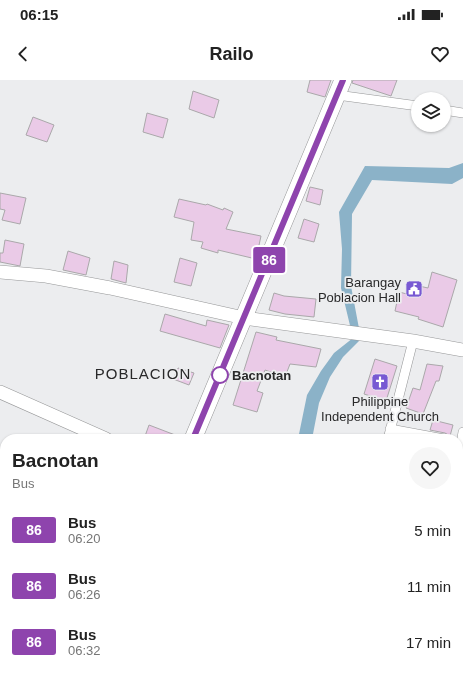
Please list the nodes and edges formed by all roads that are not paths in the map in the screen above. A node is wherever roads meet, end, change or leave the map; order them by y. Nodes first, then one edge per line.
1 (340, 87) edge
2 (411, 104) edge
3 (451, 111) edge
4 (463, 113) edge
5 (0, 272) edge
6 (244, 318) junction
7 (413, 341) junction
8 (463, 350) edge
9 (0, 392) edge
10 (390, 429) junction
11 (95, 434) edge
12 (195, 434) edge
13 (389, 434) edge
14 (417, 434) edge

1 - 2 street
1 - 6 highway
3 - 4 street
5 - 6 street
6 - 7 street
6 - 12 highway
7 - 8 street
7 - 10 street
9 - 11 street
10 - 13 street
10 - 14 street

